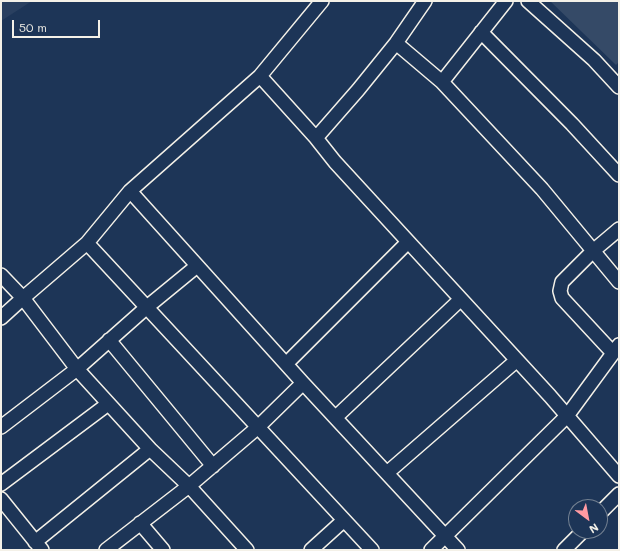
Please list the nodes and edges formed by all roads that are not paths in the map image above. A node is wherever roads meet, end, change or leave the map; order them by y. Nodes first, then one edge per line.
1 (322, 1) edge
2 (425, 1) edge
3 (506, 1) edge
4 (528, 1) edge
5 (481, 32) junction
6 (396, 43) junction
7 (260, 76) junction
8 (442, 82) junction
9 (619, 87) edge
10 (316, 138) junction
11 (619, 175) edge
12 (130, 191) junction
13 (619, 229) edge
14 (408, 242) junction
15 (87, 244) junction
16 (593, 251) junction
17 (197, 266) junction
18 (1, 275) edge
19 (619, 282) edge
20 (23, 298) junction
21 (461, 299) junction
22 (147, 307) junction
23 (1, 318) edge
24 (109, 340) junction
25 (616, 349) edge
26 (517, 360) junction
27 (287, 364) junction
28 (77, 368) junction
29 (303, 383) junction
30 (108, 404) junction
31 (567, 416) junction
32 (336, 417) junction
33 (1, 427) edge
34 (257, 428) junction
35 (150, 449) junction
36 (213, 466) junction
37 (387, 473) junction
38 (619, 476) edge
39 (1, 484) edge
40 (189, 486) junction
41 (619, 494) edge
42 (1, 498) edge
43 (608, 505) edge
44 (343, 521) junction
45 (140, 523) junction
46 (445, 537) junction
47 (574, 539) edge
48 (38, 546) edge
49 (106, 550) edge
50 (163, 550) edge
51 (247, 550) edge
52 (310, 550) edge
53 (372, 550) edge
54 (431, 550) edge
55 (458, 550) edge
56 (564, 550) edge

1 - 7 street
2 - 6 street
3 - 5 street
4 - 9 street
5 - 8 street
5 - 11 street
6 - 8 street
6 - 10 street
7 - 10 street
7 - 12 street
8 - 16 street
10 - 14 street
12 - 15 street
12 - 17 street
13 - 16 street
14 - 21 street
14 - 27 street
15 - 20 street
15 - 22 street
16 - 19 street
16 - 25 street
17 - 22 street
17 - 27 street
18 - 20 street
20 - 23 street
20 - 28 street
21 - 26 street
21 - 32 street
22 - 24 street
22 - 34 street
24 - 28 street
24 - 36 street
25 - 31 street
26 - 31 street
26 - 37 street
27 - 29 street
28 - 30 street
28 - 33 street
29 - 32 street
29 - 34 street
30 - 35 street
30 - 39 street
31 - 38 street
31 - 46 street
32 - 37 street
34 - 36 street
34 - 44 street
35 - 40 street
35 - 48 street
36 - 40 street
37 - 46 street
40 - 45 street
40 - 51 street
41 - 43 street
42 - 48 street
44 - 52 street
44 - 53 street
45 - 49 street
45 - 50 street
46 - 54 street
46 - 55 street
47 - 56 street

